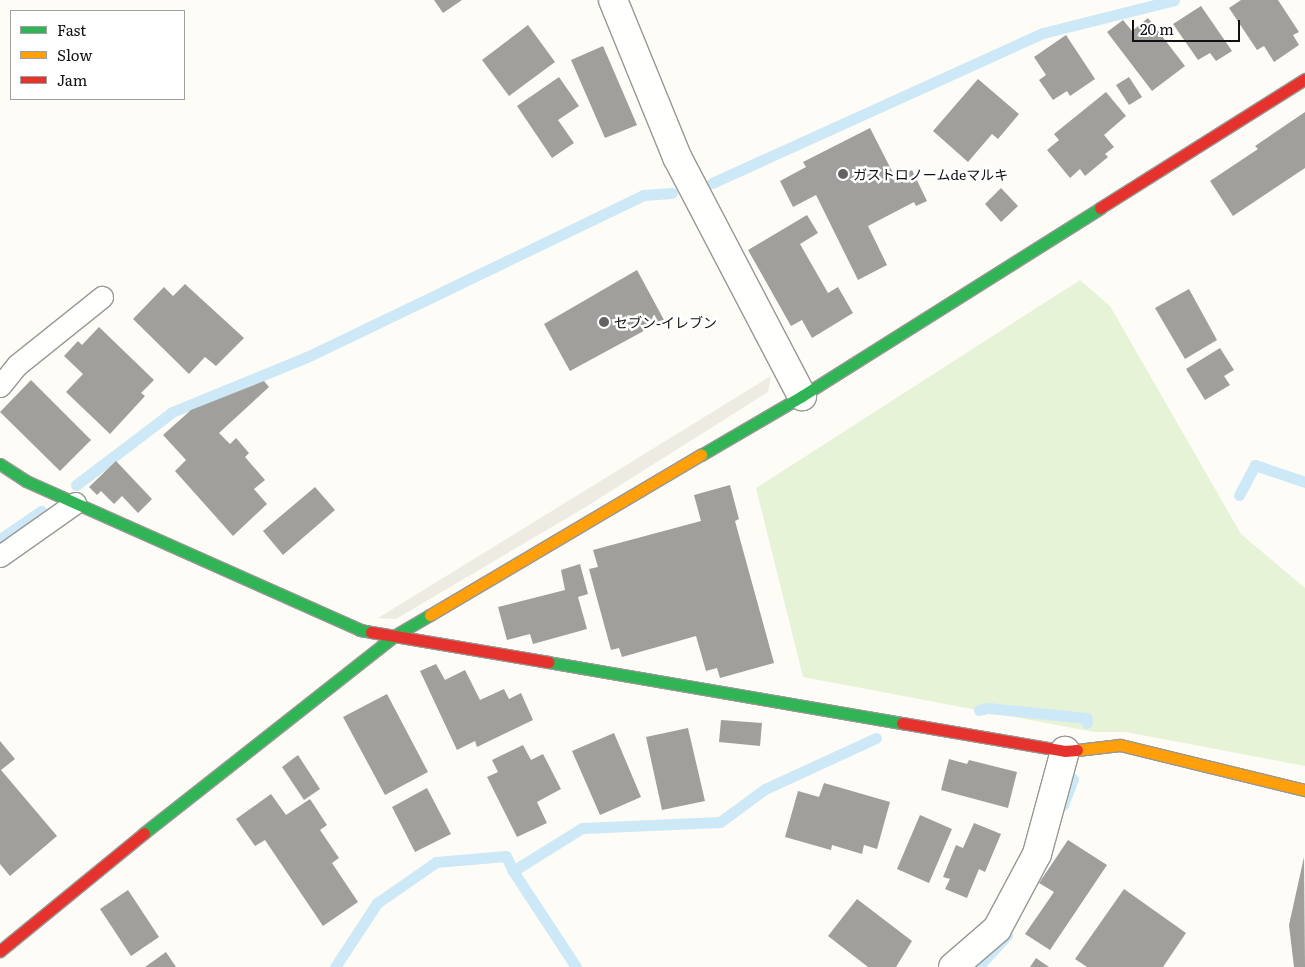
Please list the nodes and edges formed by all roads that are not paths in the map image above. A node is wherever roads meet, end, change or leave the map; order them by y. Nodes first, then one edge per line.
1 (613, 0) edge
2 (1305, 79) edge
3 (102, 297) dead end
4 (0, 386) edge
5 (802, 396) junction
6 (0, 464) edge
7 (75, 503) junction
8 (0, 556) edge
9 (394, 636) junction
10 (1065, 751) junction
11 (1305, 790) edge
12 (0, 951) edge
13 (953, 967) edge

1 - 5 street
2 - 5 street
3 - 4 lane
5 - 9 street
6 - 7 street
7 - 8 lane
7 - 9 street
9 - 10 street
9 - 12 street
10 - 11 street
10 - 13 street

